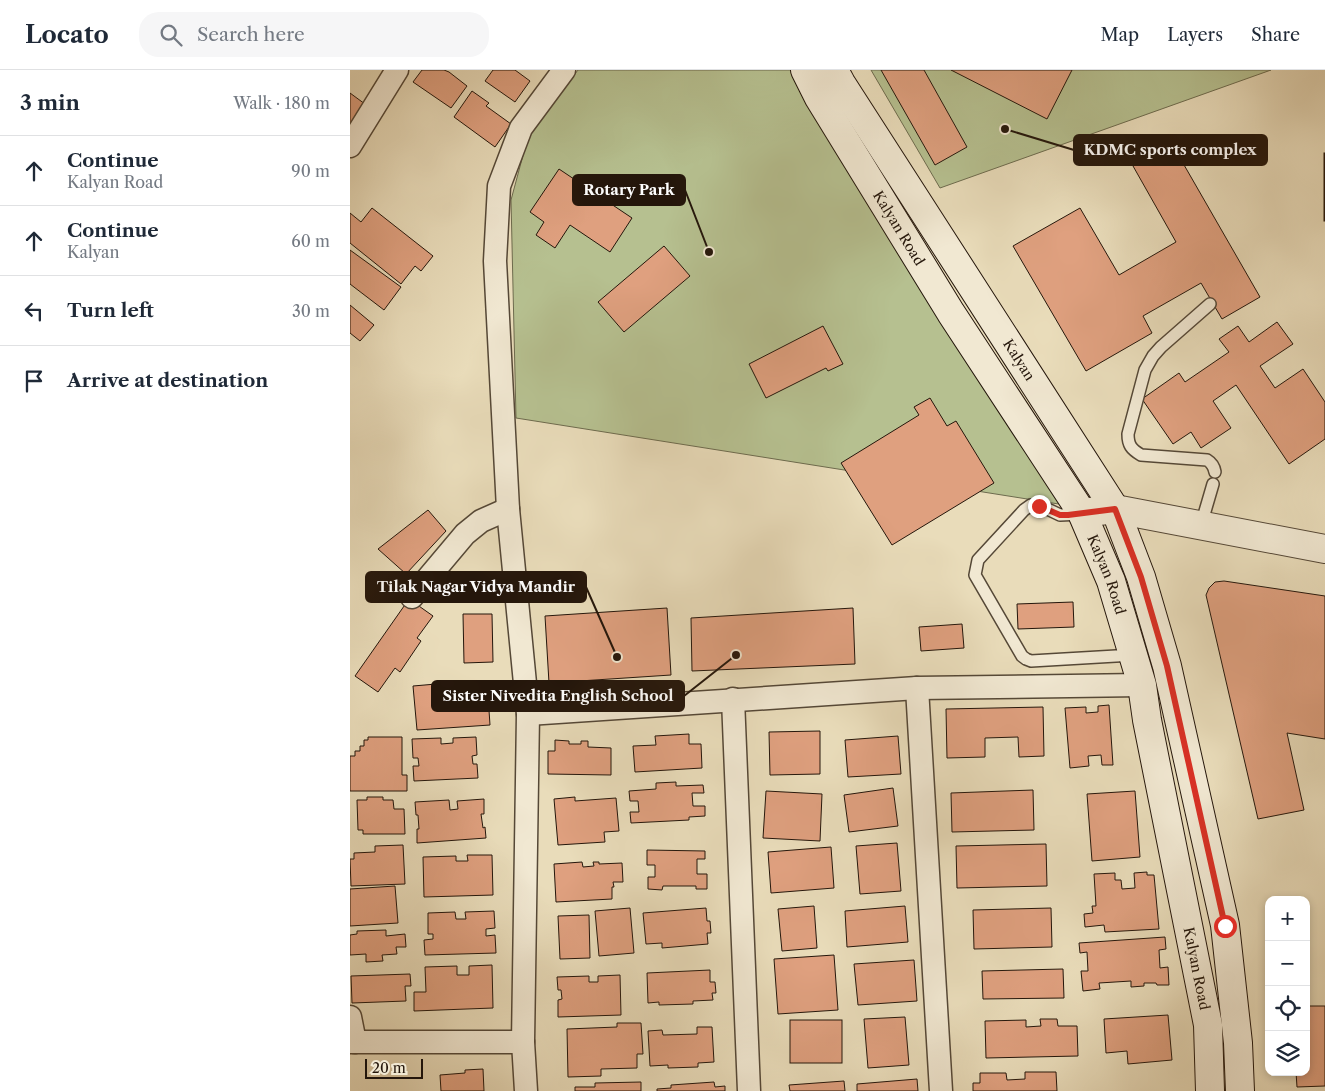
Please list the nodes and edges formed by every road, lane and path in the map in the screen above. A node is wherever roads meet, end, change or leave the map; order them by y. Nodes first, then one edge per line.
1 (397, 70) edge
2 (564, 70) edge
3 (805, 70) edge
4 (834, 70) edge
5 (350, 146) edge
6 (1210, 304) dead end
7 (1115, 509) junction
8 (508, 510) junction
9 (1082, 514) junction
10 (1200, 525) junction
11 (1325, 549) edge
12 (412, 597) dead end
13 (1133, 655) junction
14 (1142, 685) junction
15 (917, 688) junction
16 (733, 699) junction
17 (528, 714) junction
18 (350, 1017) edge
19 (352, 1042) edge
20 (523, 1042) junction
21 (526, 1091) edge
22 (748, 1091) edge
23 (941, 1091) edge
24 (1210, 1091) edge
25 (1240, 1091) edge

1 - 5 street
2 - 8 street
3 - 9 main road, Kalyan Road
4 - 7 main road, Kalyan
6 - 10 lane
7 - 9 main road
7 - 10 main road
7 - 25 main road, Kalyan
8 - 12 street
8 - 17 street
9 - 13 main road, Kalyan Road
9 - 13 lane
10 - 11 main road
13 - 14 main road, Kalyan Road
14 - 15 street
14 - 24 main road, Kalyan Road
15 - 16 street
15 - 23 street
16 - 17 street
16 - 22 street
17 - 20 street
18 - 19 street
19 - 20 street
20 - 21 street

